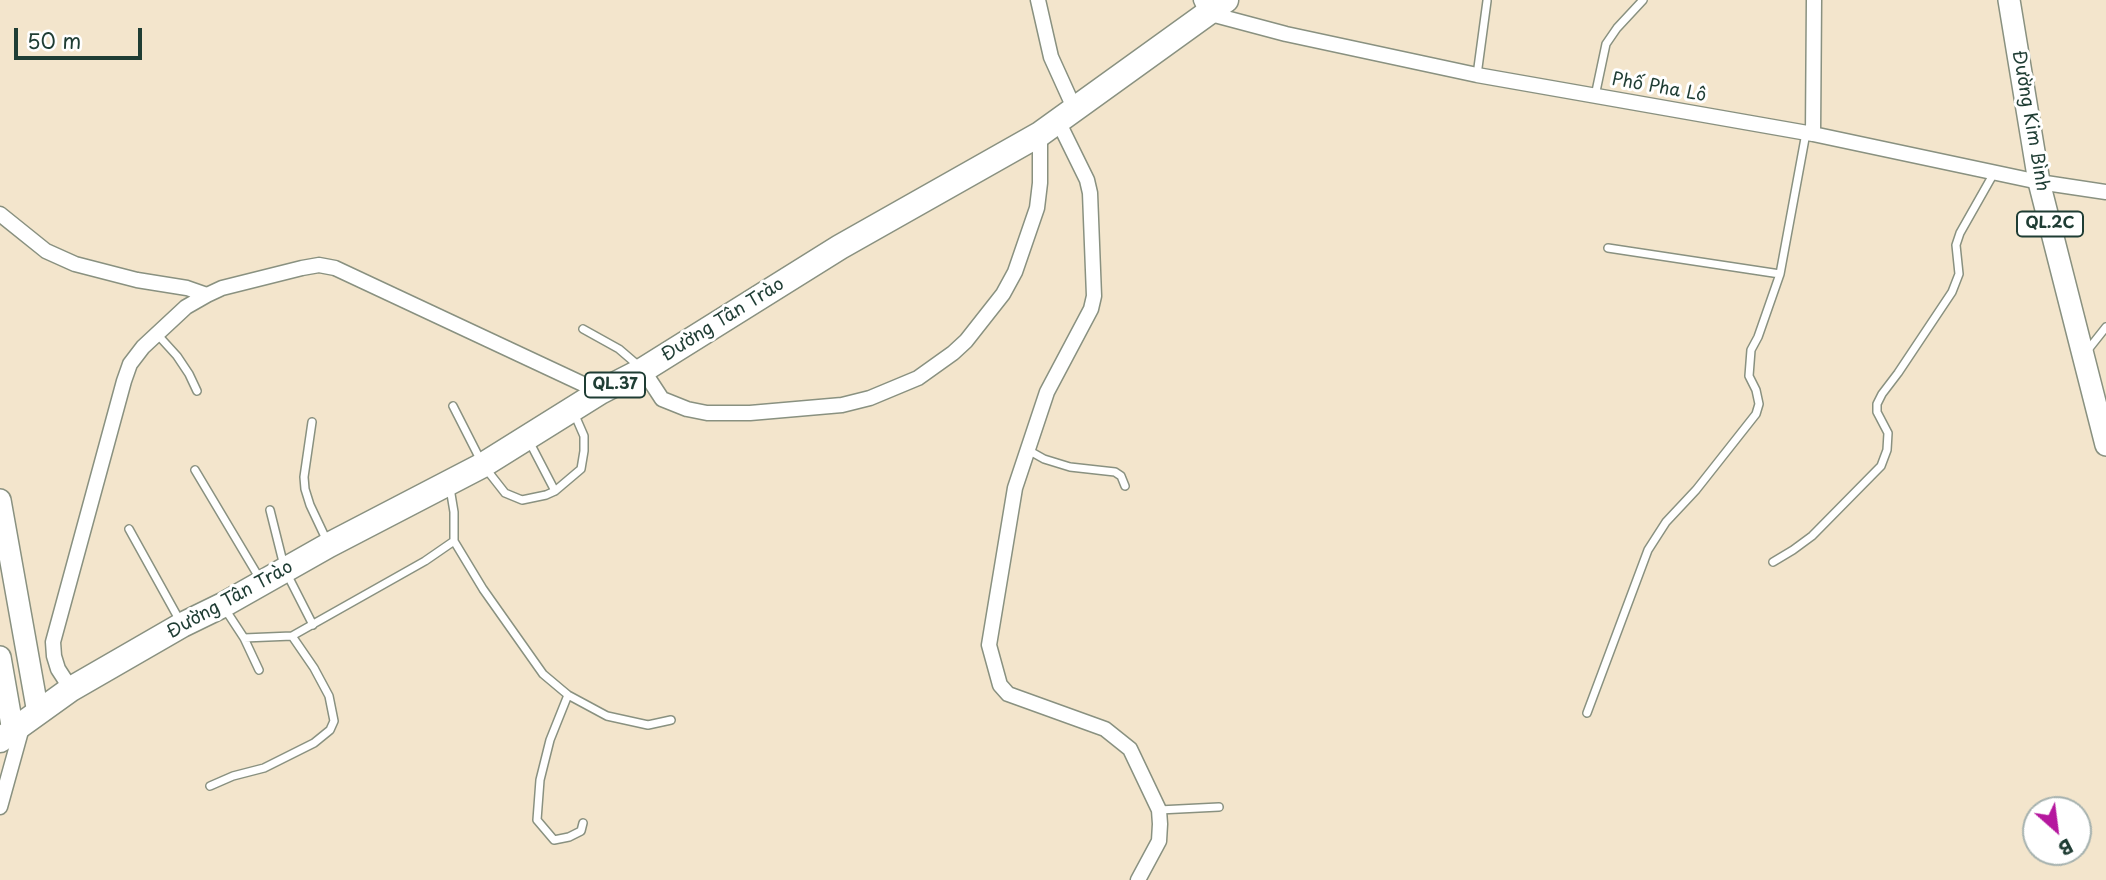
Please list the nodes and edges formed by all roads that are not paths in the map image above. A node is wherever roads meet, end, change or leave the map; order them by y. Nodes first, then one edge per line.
1 (1038, 0) edge
2 (1643, 0) edge
3 (1815, 0) edge
4 (2008, 0) edge
5 (1487, 1) edge
6 (1217, 4) edge
7 (1477, 75) junction
8 (1595, 96) junction
9 (1058, 122) junction
10 (1810, 134) junction
11 (1994, 172) junction
12 (2039, 182) junction
13 (2106, 192) edge
14 (0, 214) edge
15 (1608, 248) dead end
16 (1780, 274) junction
17 (207, 295) junction
18 (2106, 327) edge
19 (583, 329) dead end
20 (156, 334) junction
21 (2083, 356) junction
22 (643, 370) junction
23 (197, 391) dead end
24 (600, 392) junction
25 (453, 406) dead end
26 (573, 410) junction
27 (312, 422) dead end
28 (527, 438) junction
29 (2106, 445) edge
30 (1028, 449) junction
31 (483, 465) junction
32 (195, 470) dead end
33 (449, 483) junction
34 (1125, 486) dead end
35 (555, 491) junction
36 (0, 500) edge
37 (270, 510) dead end
38 (129, 529) dead end
39 (454, 541) junction
40 (329, 545) junction
41 (1773, 562) dead end
42 (285, 570) junction
43 (262, 583) junction
44 (223, 605) junction
45 (182, 625) junction
46 (313, 625) junction
47 (292, 636) junction
48 (244, 638) junction
49 (0, 657) edge
50 (259, 670) dead end
51 (71, 689) junction
52 (568, 695) junction
53 (1587, 713) dead end
54 (671, 720) dead end
55 (18, 727) edge
56 (210, 786) dead end
57 (0, 807) edge
58 (1219, 807) dead end
59 (1159, 810) junction
60 (583, 823) dead end
61 (1138, 880) edge

1 - 9 street
2 - 8 lane
3 - 10 street
4 - 12 main road, Đường Kim Bình / QL.2C
5 - 7 lane
6 - 7 street, Phố Pha Lô
6 - 9 highway, Đường Tân Trào / QL.37
7 - 8 street, Phố Pha Lô
8 - 10 street, Phố Pha Lô
9 - 22 highway, Đường Tân Trào / QL.37
9 - 22 street
9 - 30 street
10 - 11 street, Phố Pha Lô
10 - 16 lane
11 - 12 street, Phố Pha Lô
11 - 41 lane
12 - 13 street, Phố Pha Lô
12 - 21 main road, Đường Kim Bình / QL.2C
14 - 17 street
15 - 16 lane
16 - 53 lane
17 - 20 street
17 - 24 street
18 - 21 lane
19 - 22 lane
20 - 23 lane
20 - 51 street
21 - 29 main road, Đường Kim Bình / QL.2C
22 - 24 highway, Đường Tân Trào / QL.37
24 - 26 highway, Đường Tân Trào / QL.37
25 - 31 lane
26 - 28 highway, Đường Tân Trào / QL.37
26 - 35 lane
27 - 40 lane
28 - 31 highway, Đường Tân Trào / QL.37
28 - 35 lane
30 - 34 lane
30 - 59 street
31 - 33 highway, Đường Tân Trào / QL.37
31 - 35 lane
32 - 43 lane
33 - 39 lane
33 - 40 highway, Đường Tân Trào / QL.37
36 - 55 main road
37 - 42 lane
38 - 45 lane
39 - 46 lane
39 - 52 lane
40 - 42 highway, Đường Tân Trào / QL.37
42 - 43 highway, Đường Tân Trào / QL.37
42 - 46 lane
43 - 44 highway, Đường Tân Trào / QL.37
44 - 45 highway, Đường Tân Trào / QL.37
44 - 48 lane
45 - 51 highway, Đường Tân Trào / QL.37
46 - 47 lane
47 - 48 lane
47 - 56 lane
48 - 50 lane
49 - 55 main road
51 - 55 highway, Đường Tân Trào / QL.37
52 - 54 lane
52 - 60 lane
55 - 57 street
58 - 59 lane
59 - 61 street

